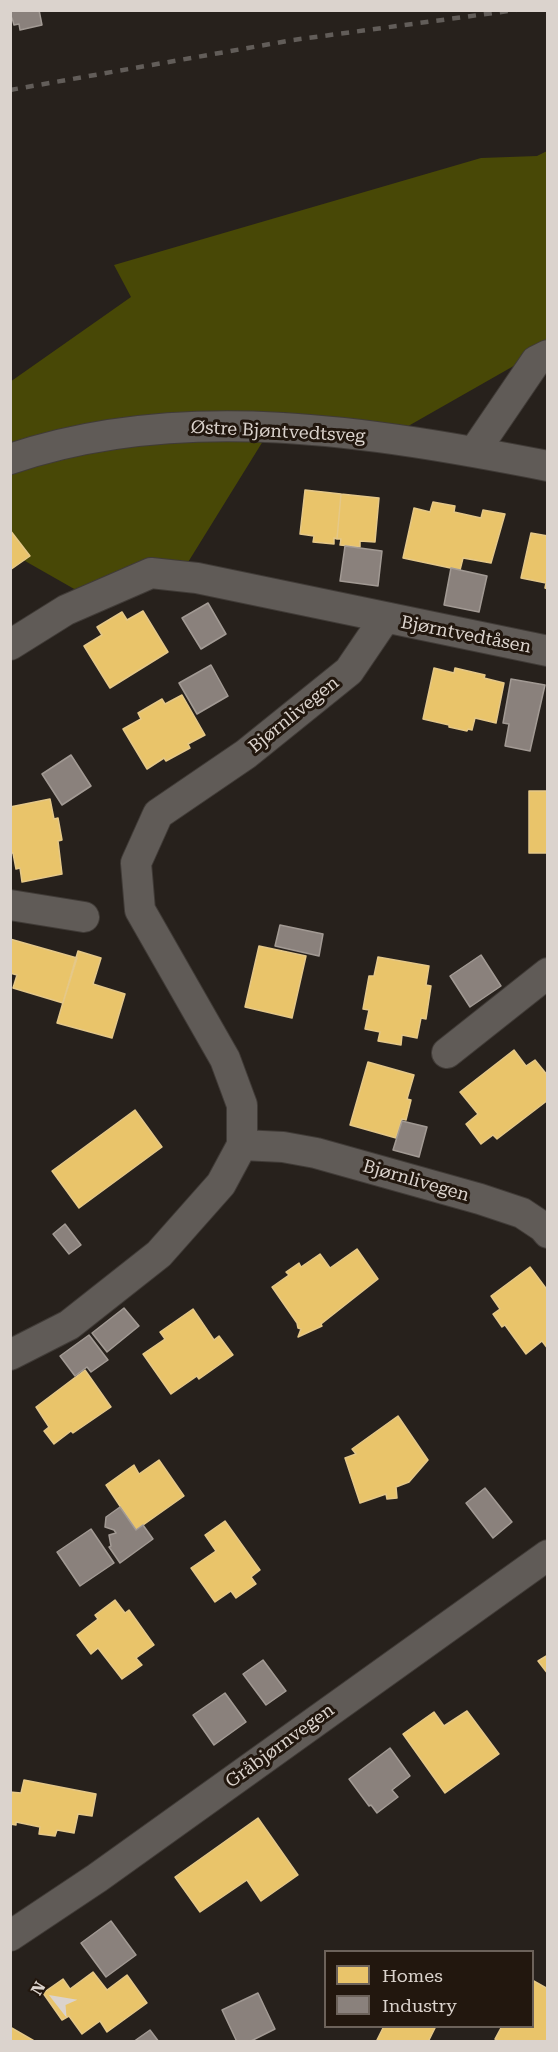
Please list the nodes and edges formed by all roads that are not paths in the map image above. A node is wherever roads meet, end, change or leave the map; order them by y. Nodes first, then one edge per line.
1 (548, 355) edge
2 (474, 452) junction
3 (10, 459) edge
4 (548, 465) edge
5 (385, 618) junction
6 (10, 645) edge
7 (548, 651) edge
8 (10, 905) edge
9 (84, 917) dead end
10 (548, 973) edge
11 (447, 1053) dead end
12 (242, 1145) junction
13 (548, 1233) edge
14 (10, 1355) edge
15 (548, 1555) edge
16 (10, 1936) edge

1 - 2 street
2 - 3 street, Østre Bjøntvedtsveg
2 - 4 street, Østre Bjøntvedtsveg
5 - 6 street
5 - 7 street, Bjørntvedtåsen
5 - 12 street, Bjørnlivegen
8 - 9 street
10 - 11 street
12 - 13 street, Bjørnlivegen
12 - 14 street, Bjørnlivegen
15 - 16 street, Gråbjørnvegen

